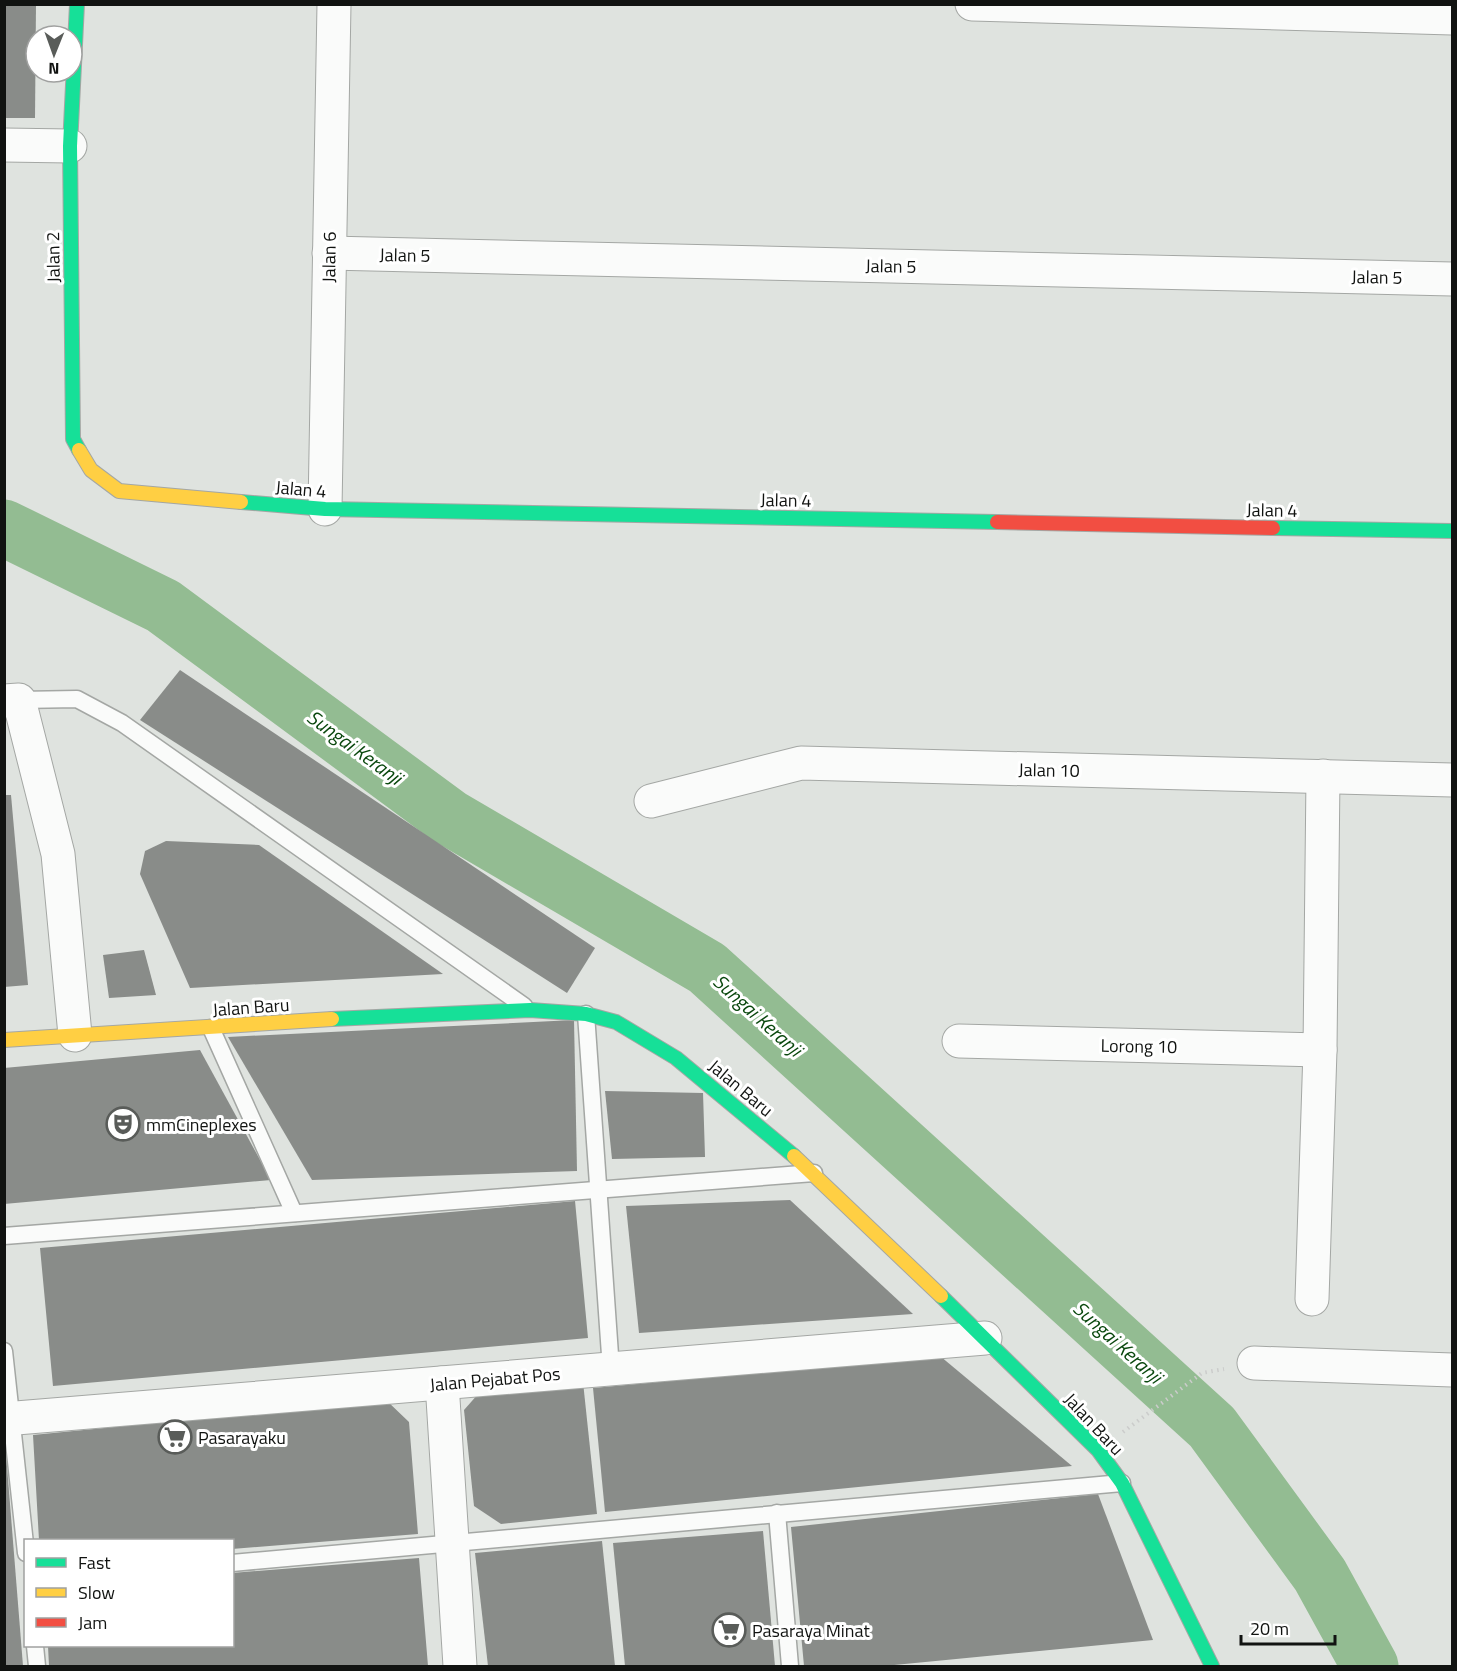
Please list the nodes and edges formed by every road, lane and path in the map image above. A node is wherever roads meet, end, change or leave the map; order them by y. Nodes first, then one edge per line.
1 (77, 4) edge
2 (334, 4) edge
3 (972, 4) edge
4 (1452, 18) edge
5 (4, 144) edge
6 (70, 146) junction
7 (329, 253) junction
8 (1452, 279) edge
9 (119, 491) joint
10 (325, 509) junction
11 (1452, 531) edge
12 (12, 700) edge
13 (1323, 776) junction
14 (1452, 780) edge
15 (651, 801) dead end
16 (530, 1010) junction
17 (586, 1014) junction
18 (211, 1028) junction
19 (75, 1035) junction
20 (4, 1040) edge
21 (959, 1041) dead end
22 (1320, 1050) junction
23 (815, 1173) junction
24 (598, 1190) junction
25 (294, 1213) junction
26 (4, 1236) edge
27 (1312, 1299) dead end
28 (985, 1338) junction
29 (4, 1351) edge
30 (1254, 1363) dead end
31 (611, 1369) junction
32 (1452, 1370) edge
33 (1202, 1373) dead end
34 (442, 1383) junction
35 (8, 1419) edge
36 (1142, 1419) dead end
37 (1122, 1483) junction
38 (777, 1513) junction
39 (24, 1539) edge
40 (452, 1543) junction
41 (234, 1563) edge
42 (35, 1647) edge
43 (37, 1666) edge
44 (460, 1666) edge
45 (790, 1666) edge
46 (1212, 1666) edge

1 - 6 street, Jalan 2
2 - 7 street, Jalan 6
3 - 4 street
5 - 6 street
6 - 9 street, Jalan 2
7 - 8 street, Jalan 5
7 - 10 street, Jalan 6
9 - 10 street, Jalan 4
10 - 11 street, Jalan 4
12 - 16 lane
12 - 19 street
13 - 14 street, Jalan 10
13 - 15 street, Jalan 10
13 - 22 street
16 - 17 street, Jalan Baru
16 - 18 street, Jalan Baru
17 - 23 street, Jalan Baru
17 - 24 lane
18 - 19 street, Jalan Baru
18 - 25 lane
19 - 20 street, Jalan Baru
21 - 22 street, Lorong 10
22 - 27 street
23 - 24 lane
23 - 28 street, Jalan Baru
24 - 25 lane
24 - 31 lane
25 - 26 lane
28 - 31 street, Jalan Pejabat Pos
28 - 37 street, Jalan Baru
29 - 35 lane
30 - 32 street
31 - 34 street, Jalan Pejabat Pos
33 - 36 path
34 - 35 street, Jalan Pejabat Pos
34 - 40 street
35 - 39 lane
37 - 38 lane
37 - 46 street, Jalan Baru
38 - 40 lane
38 - 45 lane
40 - 41 lane
40 - 44 street
42 - 43 lane

